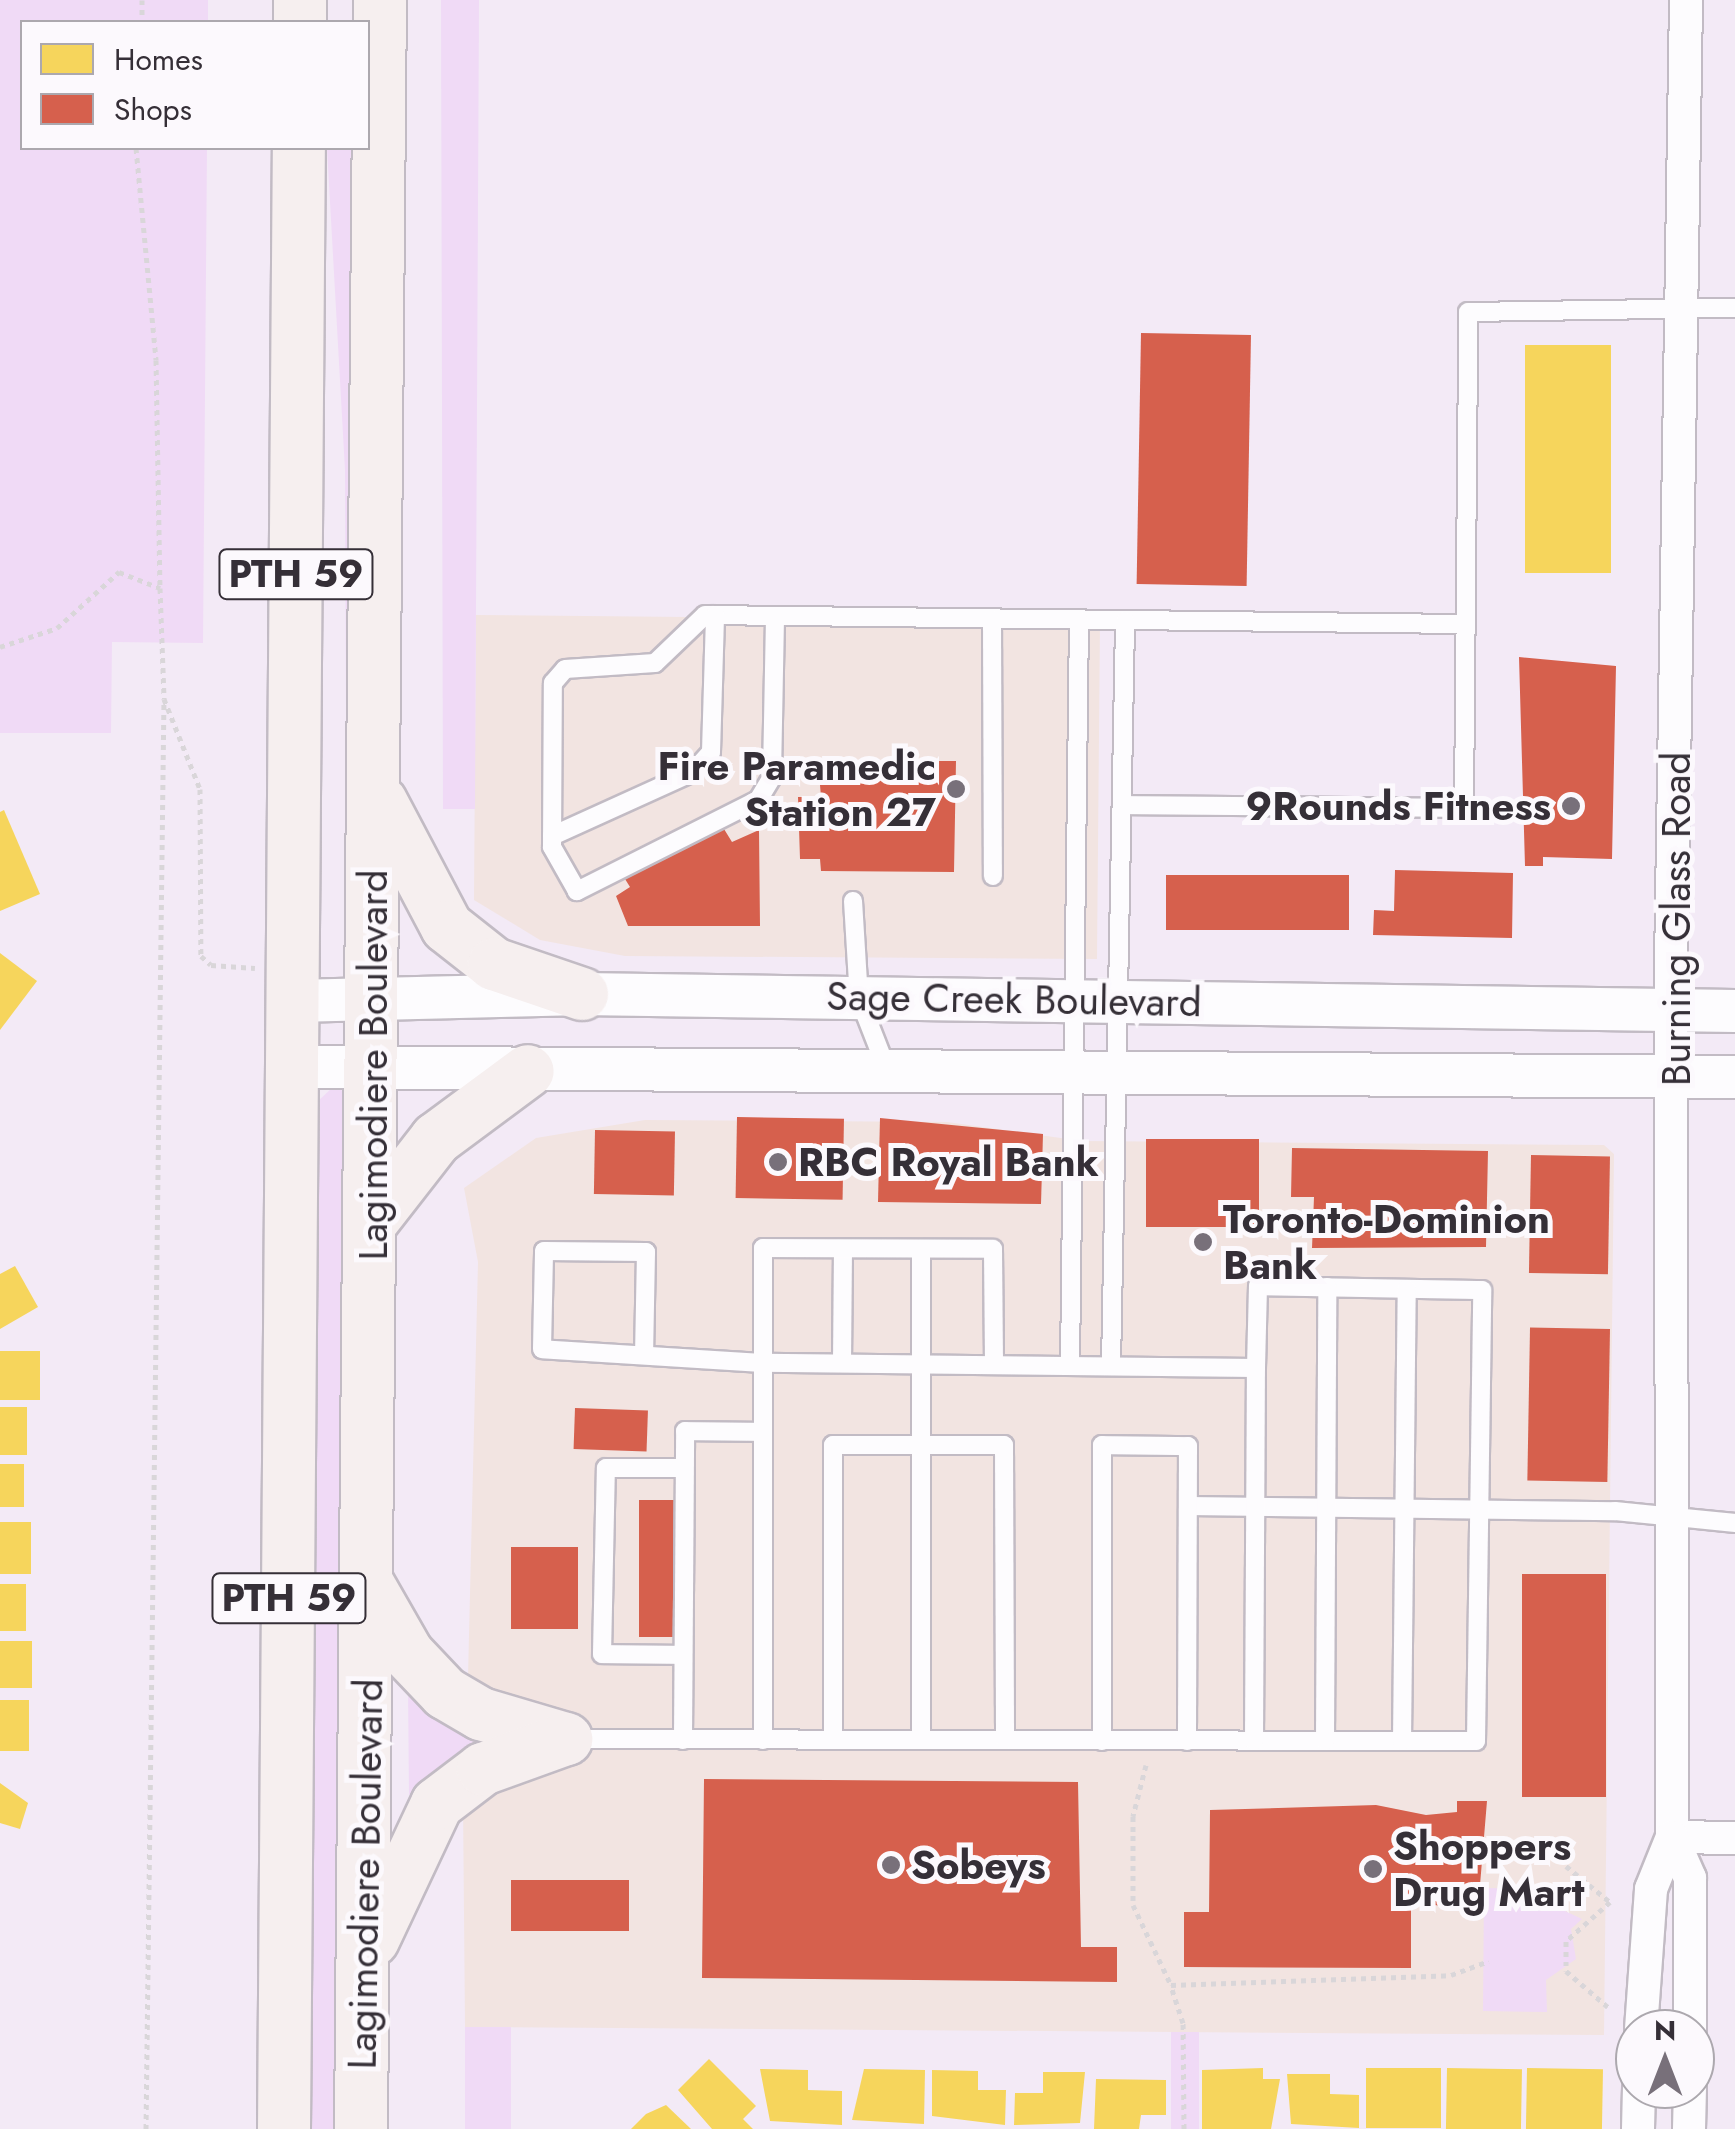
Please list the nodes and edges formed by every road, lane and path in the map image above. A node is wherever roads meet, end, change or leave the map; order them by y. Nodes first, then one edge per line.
1 (380, 0) edge
2 (1686, 0) edge
3 (136, 150) edge
4 (299, 150) edge
5 (1684, 308) junction
6 (1735, 308) edge
7 (160, 588) junction
8 (715, 615) junction
9 (775, 618) junction
10 (992, 620) junction
11 (1079, 621) junction
12 (1125, 621) junction
13 (1465, 624) junction
14 (0, 647) edge
15 (164, 699) junction
16 (374, 788) junction
17 (1122, 805) junction
18 (552, 836) junction
19 (994, 876) dead end
20 (854, 902) dead end
21 (294, 984) junction
22 (582, 994) junction
23 (859, 998) junction
24 (1076, 1000) junction
25 (1120, 1000) junction
26 (373, 1001) junction
27 (1676, 1010) junction
28 (1735, 1011) edge
29 (294, 1067) junction
30 (370, 1068) junction
31 (528, 1070) junction
32 (889, 1074) junction
33 (1072, 1074) junction
34 (1117, 1075) junction
35 (1676, 1076) junction
36 (1735, 1077) edge
37 (374, 1220) junction
38 (843, 1249) junction
39 (921, 1249) junction
40 (1327, 1288) junction
41 (1407, 1289) junction
42 (644, 1352) junction
43 (762, 1363) junction
44 (842, 1364) junction
45 (921, 1364) junction
46 (994, 1365) junction
47 (1070, 1366) junction
48 (1111, 1366) junction
49 (1256, 1368) junction
50 (762, 1432) junction
51 (921, 1446) junction
52 (684, 1468) junction
53 (1188, 1506) junction
54 (1255, 1508) junction
55 (1325, 1509) junction
56 (1404, 1512) junction
57 (1478, 1514) junction
58 (1672, 1521) junction
59 (1735, 1523) edge
60 (368, 1585) junction
61 (683, 1655) junction
62 (566, 1739) junction
63 (683, 1740) junction
64 (763, 1740) junction
65 (832, 1740) junction
66 (921, 1740) junction
67 (1005, 1740) junction
68 (1102, 1741) junction
69 (1148, 1741) junction
70 (1187, 1741) junction
71 (1254, 1741) junction
72 (1325, 1741) junction
73 (1402, 1741) junction
74 (1672, 1837) junction
75 (1735, 1838) edge
76 (1566, 1866) dead end
77 (1489, 1961) dead end
78 (363, 1965) junction
79 (1171, 1985) junction
80 (1608, 2007) dead end
81 (1642, 2009) edge
82 (1690, 2009) edge
83 (146, 2129) edge
84 (284, 2129) edge
85 (361, 2129) edge
86 (1184, 2129) edge

1 - 16 main road, Lagimodiere Boulevard / PTH 59
2 - 5 street, Burning Glass Road
3 - 7 path
4 - 21 main road, Lagimodiere Boulevard / PTH 59
5 - 6 lane
5 - 13 lane
5 - 27 street, Burning Glass Road
7 - 14 path
7 - 15 path
8 - 9 lane
8 - 18 lane
8 - 18 lane
9 - 10 lane
9 - 18 lane
10 - 11 lane
10 - 19 lane
11 - 12 lane
11 - 24 lane
12 - 13 lane
12 - 17 lane
13 - 17 lane
15 - 21 path
15 - 83 path
16 - 22 main road
16 - 26 main road, Lagimodiere Boulevard / PTH 59
17 - 25 lane
20 - 23 lane
21 - 26 street, Sage Creek Boulevard
21 - 29 main road, Lagimodiere Boulevard / PTH 59
22 - 23 street, Sage Creek Boulevard
22 - 26 street, Sage Creek Boulevard
23 - 24 street, Sage Creek Boulevard
23 - 32 lane
24 - 25 street, Sage Creek Boulevard
24 - 33 lane
25 - 27 street, Sage Creek Boulevard
25 - 34 lane
26 - 30 main road, Lagimodiere Boulevard / PTH 59
27 - 28 street, Sage Creek Boulevard
27 - 35 street, Burning Glass Road
29 - 30 street, Sage Creek Boulevard
29 - 84 main road, Lagimodiere Boulevard / PTH 59
30 - 31 street, Sage Creek Boulevard
30 - 37 main road, Lagimodiere Boulevard / PTH 59
31 - 32 street, Sage Creek Boulevard
31 - 37 main road
32 - 33 street, Sage Creek Boulevard
33 - 34 street, Sage Creek Boulevard
33 - 47 lane
34 - 35 street, Sage Creek Boulevard
34 - 48 lane
35 - 36 street, Sage Creek Boulevard
35 - 58 street, Burning Glass Road
37 - 60 main road, Lagimodiere Boulevard / PTH 59
38 - 39 lane
38 - 43 lane
38 - 44 lane
39 - 45 lane
39 - 46 lane
40 - 41 lane
40 - 49 lane
40 - 55 lane
41 - 56 lane
41 - 57 lane
42 - 42 lane
42 - 43 lane
43 - 44 lane
43 - 50 lane
44 - 45 lane
45 - 46 lane
45 - 51 lane
46 - 47 lane
47 - 48 lane
48 - 49 lane
49 - 54 lane
50 - 52 lane
50 - 64 lane
51 - 65 lane
51 - 66 lane
51 - 67 lane
52 - 61 lane
52 - 61 lane
53 - 54 lane
53 - 68 lane
53 - 70 lane
54 - 55 lane
54 - 71 lane
55 - 56 lane
55 - 72 lane
56 - 57 lane
56 - 73 lane
57 - 58 lane
57 - 73 lane
58 - 59 lane
58 - 74 street, Burning Glass Road
60 - 62 main road
60 - 78 main road, Lagimodiere Boulevard / PTH 59
61 - 63 lane
62 - 63 lane
62 - 78 main road
63 - 64 lane
64 - 65 lane
65 - 66 lane
66 - 67 lane
67 - 68 lane
68 - 69 lane
69 - 70 lane
69 - 79 path
70 - 71 lane
71 - 72 lane
72 - 73 lane
74 - 75 street
74 - 81 street, Burning Glass Road
74 - 82 street, Burning Glass Road
76 - 80 path
77 - 79 path
78 - 85 main road, Lagimodiere Boulevard / PTH 59
79 - 86 path

